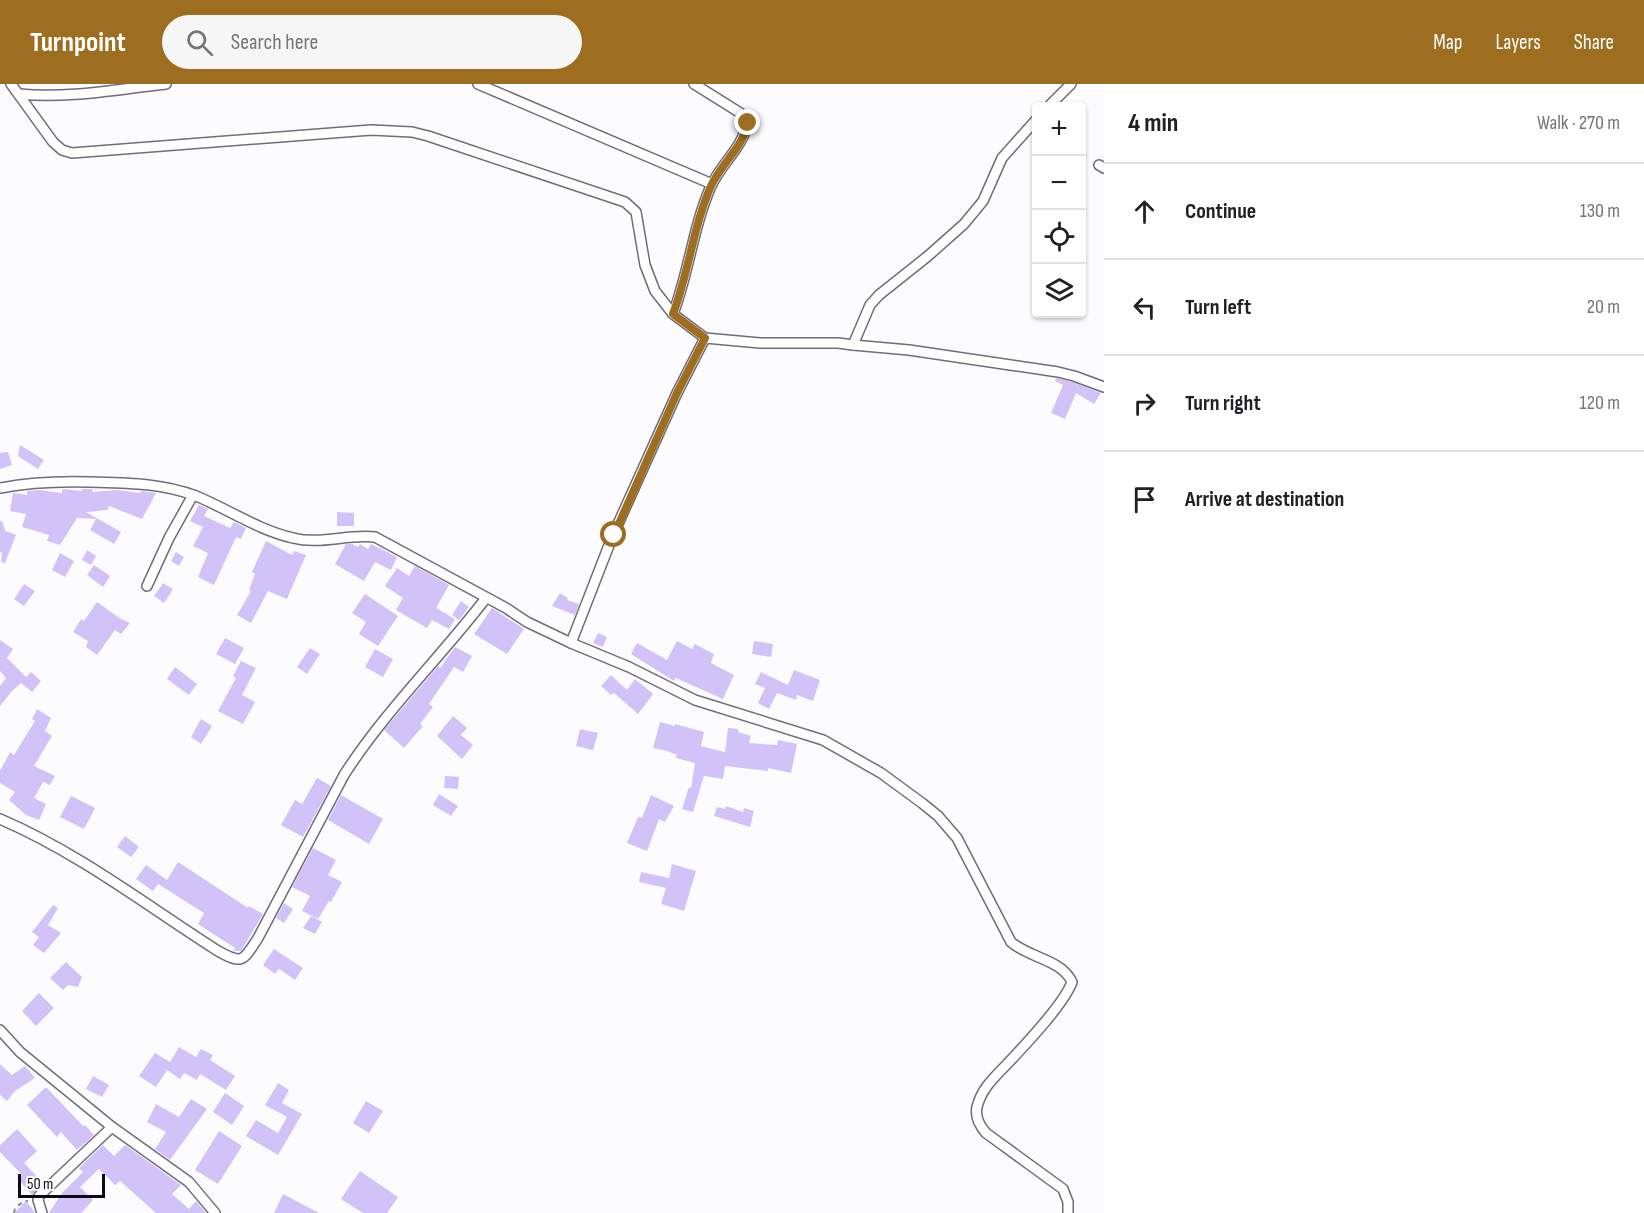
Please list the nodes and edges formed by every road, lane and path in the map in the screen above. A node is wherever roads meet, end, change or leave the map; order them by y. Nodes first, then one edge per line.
1 (11, 84) edge
2 (166, 84) edge
3 (478, 84) edge
4 (694, 84) edge
5 (1071, 84) edge
6 (19, 94) junction
7 (1053, 102) edge
8 (1032, 124) edge
9 (712, 184) junction
10 (673, 314) junction
11 (705, 338) junction
12 (853, 345) junction
13 (1104, 387) edge
14 (0, 488) edge
15 (193, 495) junction
16 (147, 586) dead end
17 (486, 598) junction
18 (571, 643) junction
19 (0, 819) edge
20 (0, 1030) edge
21 (112, 1127) junction
22 (38, 1197) junction
23 (14, 1213) edge
24 (42, 1213) edge
25 (215, 1213) edge
26 (1068, 1213) edge

1 - 6 street
2 - 6 street
3 - 9 street
4 - 9 street
5 - 7 street
6 - 10 street
8 - 12 street
9 - 10 street
10 - 11 street
11 - 12 street
11 - 18 street
12 - 13 street
14 - 15 street
15 - 16 street
15 - 17 street
17 - 18 street
17 - 19 street
18 - 26 street
20 - 21 street
21 - 22 street
21 - 25 street
22 - 23 path
22 - 24 street

